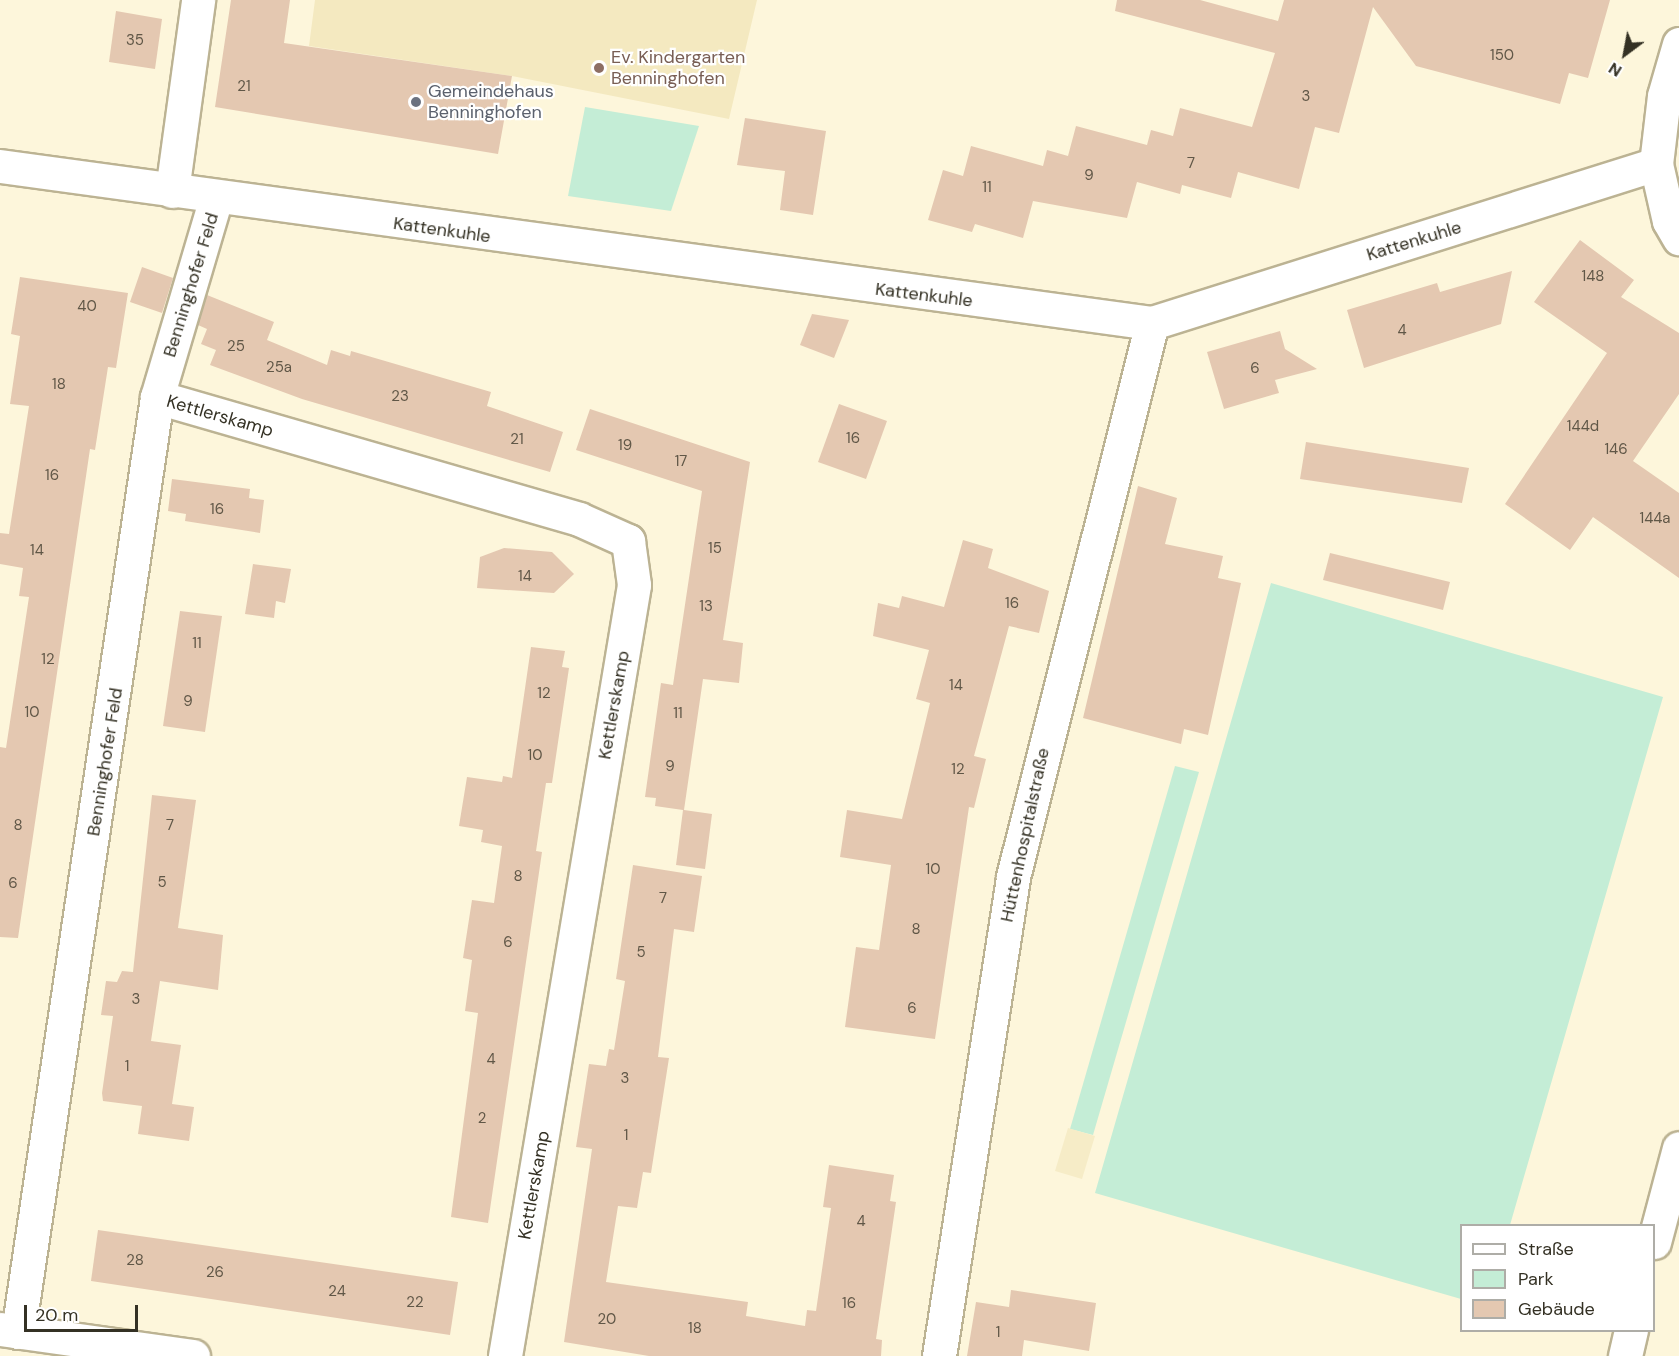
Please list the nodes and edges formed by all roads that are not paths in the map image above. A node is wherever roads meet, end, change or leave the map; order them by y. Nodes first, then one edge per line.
1 (198, 0) edge
2 (1679, 44) edge
3 (1656, 164) junction
4 (0, 166) edge
5 (172, 191) junction
6 (216, 198) junction
7 (1679, 238) edge
8 (1152, 323) junction
9 (157, 397) junction
10 (1679, 1148) edge
11 (1655, 1235) edge
12 (9, 1331) edge
13 (1630, 1332) edge
14 (193, 1356) edge
15 (505, 1356) edge
16 (939, 1356) edge
17 (1624, 1356) edge

1 - 5 street
2 - 3 street
3 - 7 street
3 - 8 street, Kattenkuhle
4 - 5 street, Kattenkuhle
5 - 6 street, Kattenkuhle
6 - 8 street, Kattenkuhle
6 - 9 street, Benninghofer Feld
8 - 16 street, Hüttenhospitalstraße
9 - 12 street, Benninghofer Feld
9 - 15 street, Kettlerskamp
10 - 11 street
12 - 14 street
13 - 17 street

